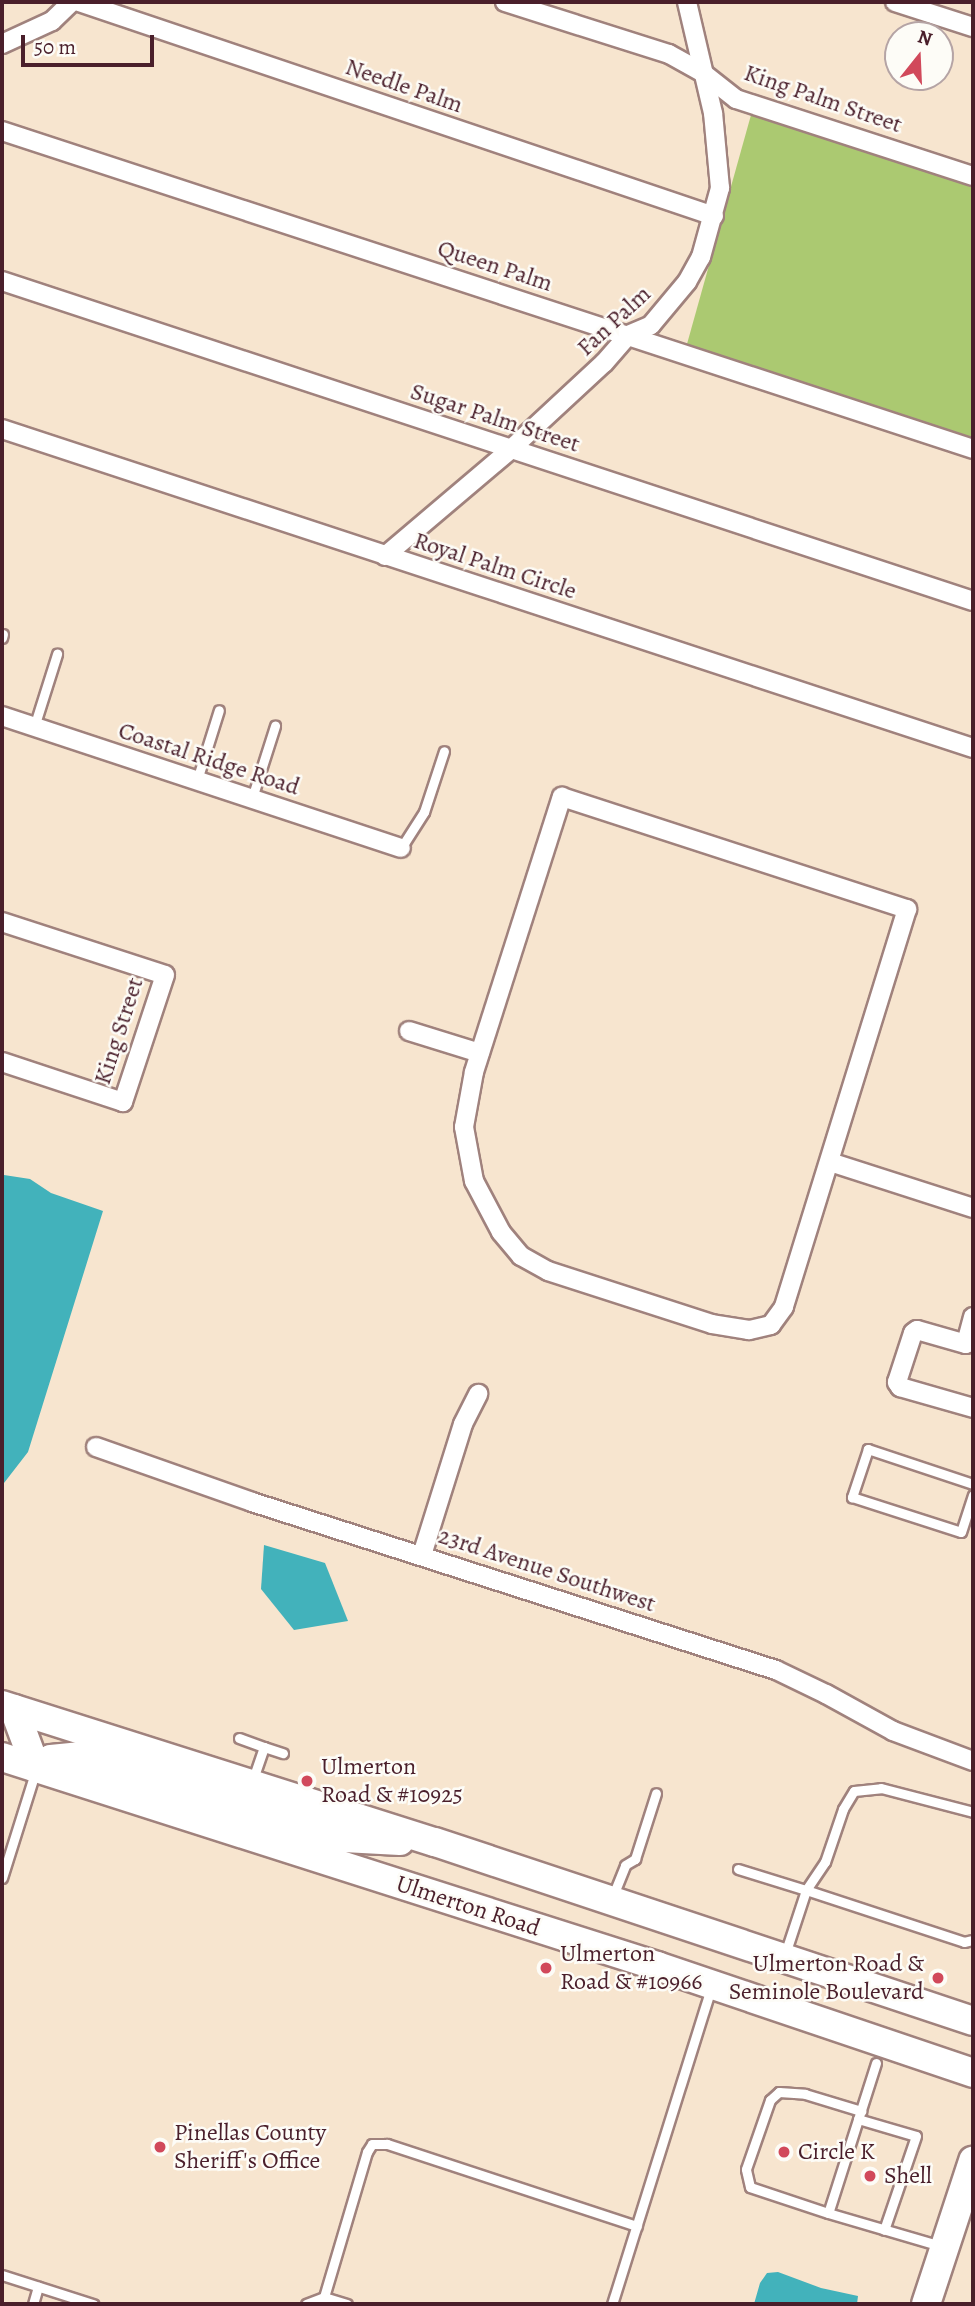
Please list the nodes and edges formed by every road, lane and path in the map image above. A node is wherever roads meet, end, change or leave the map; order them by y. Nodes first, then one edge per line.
1 (72, 2) edge
2 (79, 2) edge
3 (505, 2) edge
4 (687, 2) edge
5 (895, 2) edge
6 (973, 27) edge
7 (3, 47) edge
8 (703, 74) junction
9 (2, 131) edge
10 (973, 176) edge
11 (714, 216) junction
12 (2, 281) edge
13 (628, 335) junction
14 (2, 429) edge
15 (973, 449) edge
16 (511, 450) junction
17 (385, 556) junction
18 (973, 601) edge
19 (57, 654) dead end
20 (219, 710) dead end
21 (2, 716) edge
22 (275, 726) dead end
23 (34, 727) junction
24 (973, 748) edge
25 (444, 751) dead end
26 (197, 780) junction
27 (252, 799) junction
28 (401, 848) joint
29 (2, 922) edge
30 (409, 1031) dead end
31 (480, 1053) junction
32 (2, 1062) edge
33 (830, 1162) junction
34 (973, 1208) edge
35 (973, 1317) edge
36 (969, 1345) edge
37 (478, 1394) dead end
38 (973, 1408) edge
39 (96, 1447) dead end
40 (973, 1485) edge
41 (973, 1495) edge
42 (422, 1555) junction
43 (8, 1707) edge
44 (239, 1738) dead end
45 (264, 1747) junction
46 (283, 1753) dead end
47 (2, 1757) edge
48 (973, 1761) edge
49 (36, 1768) junction
50 (251, 1783) junction
51 (656, 1793) dead end
52 (973, 1812) edge
53 (435, 1842) junction
54 (738, 1869) dead end
55 (2, 1878) edge
56 (806, 1890) junction
57 (612, 1900) junction
58 (973, 1940) edge
59 (784, 1956) junction
60 (713, 1984) junction
61 (973, 2021) edge
62 (876, 2063) dead end
63 (973, 2073) edge
64 (859, 2115) junction
65 (973, 2161) edge
66 (828, 2213) junction
67 (637, 2226) junction
68 (884, 2230) junction
69 (945, 2247) junction
70 (2, 2275) edge
71 (38, 2287) junction
72 (324, 2297) junction
73 (33, 2304) edge
74 (93, 2304) edge
75 (306, 2304) edge
76 (347, 2304) edge
77 (612, 2304) edge
78 (926, 2304) edge

1 - 7 street
2 - 11 street, Needle Palm
3 - 8 street, King Palm Street
4 - 8 street, Fan Palm
5 - 6 street
8 - 10 street, King Palm Street
8 - 11 street, Fan Palm
9 - 13 street, Queen Palm
11 - 13 street, Fan Palm
12 - 16 street, Sugar Palm Street
13 - 15 street, Queen Palm
13 - 16 street, Fan Palm
14 - 17 street, Royal Palm Circle
16 - 17 street, Fan Palm
16 - 18 street, Sugar Palm Street
17 - 24 street, Royal Palm Circle
19 - 23 lane
20 - 26 lane
21 - 23 street, Coastal Ridge Road
22 - 27 lane
23 - 26 street, Coastal Ridge Road
25 - 28 lane
26 - 27 street, Coastal Ridge Road
27 - 28 street, Coastal Ridge Road
29 - 32 street, King Street
30 - 31 street
31 - 33 street
31 - 33 street
33 - 34 street
35 - 36 street
36 - 38 street
37 - 42 street
39 - 42 street, 23rd Avenue Southwest
40 - 41 lane
42 - 48 street, 23rd Avenue Southwest
43 - 49 main road
43 - 50 main road, Ulmerton Road
44 - 45 lane
45 - 46 lane
45 - 50 lane
47 - 49 main road, Ulmerton Road
49 - 53 main road
49 - 55 lane
49 - 60 main road, Ulmerton Road
50 - 53 main road, Ulmerton Road
51 - 57 lane
52 - 56 lane
53 - 57 main road, Ulmerton Road
54 - 56 lane
56 - 58 lane
56 - 59 lane
57 - 59 main road, Ulmerton Road
59 - 61 main road, Ulmerton Road
60 - 63 main road, Ulmerton Road
60 - 67 lane
62 - 64 lane
64 - 66 lane
64 - 66 lane
64 - 68 lane
65 - 69 main road
66 - 68 lane
67 - 72 lane
67 - 77 lane
68 - 69 lane
69 - 78 main road
70 - 71 lane
71 - 73 lane
71 - 74 lane
72 - 75 lane
72 - 76 lane

